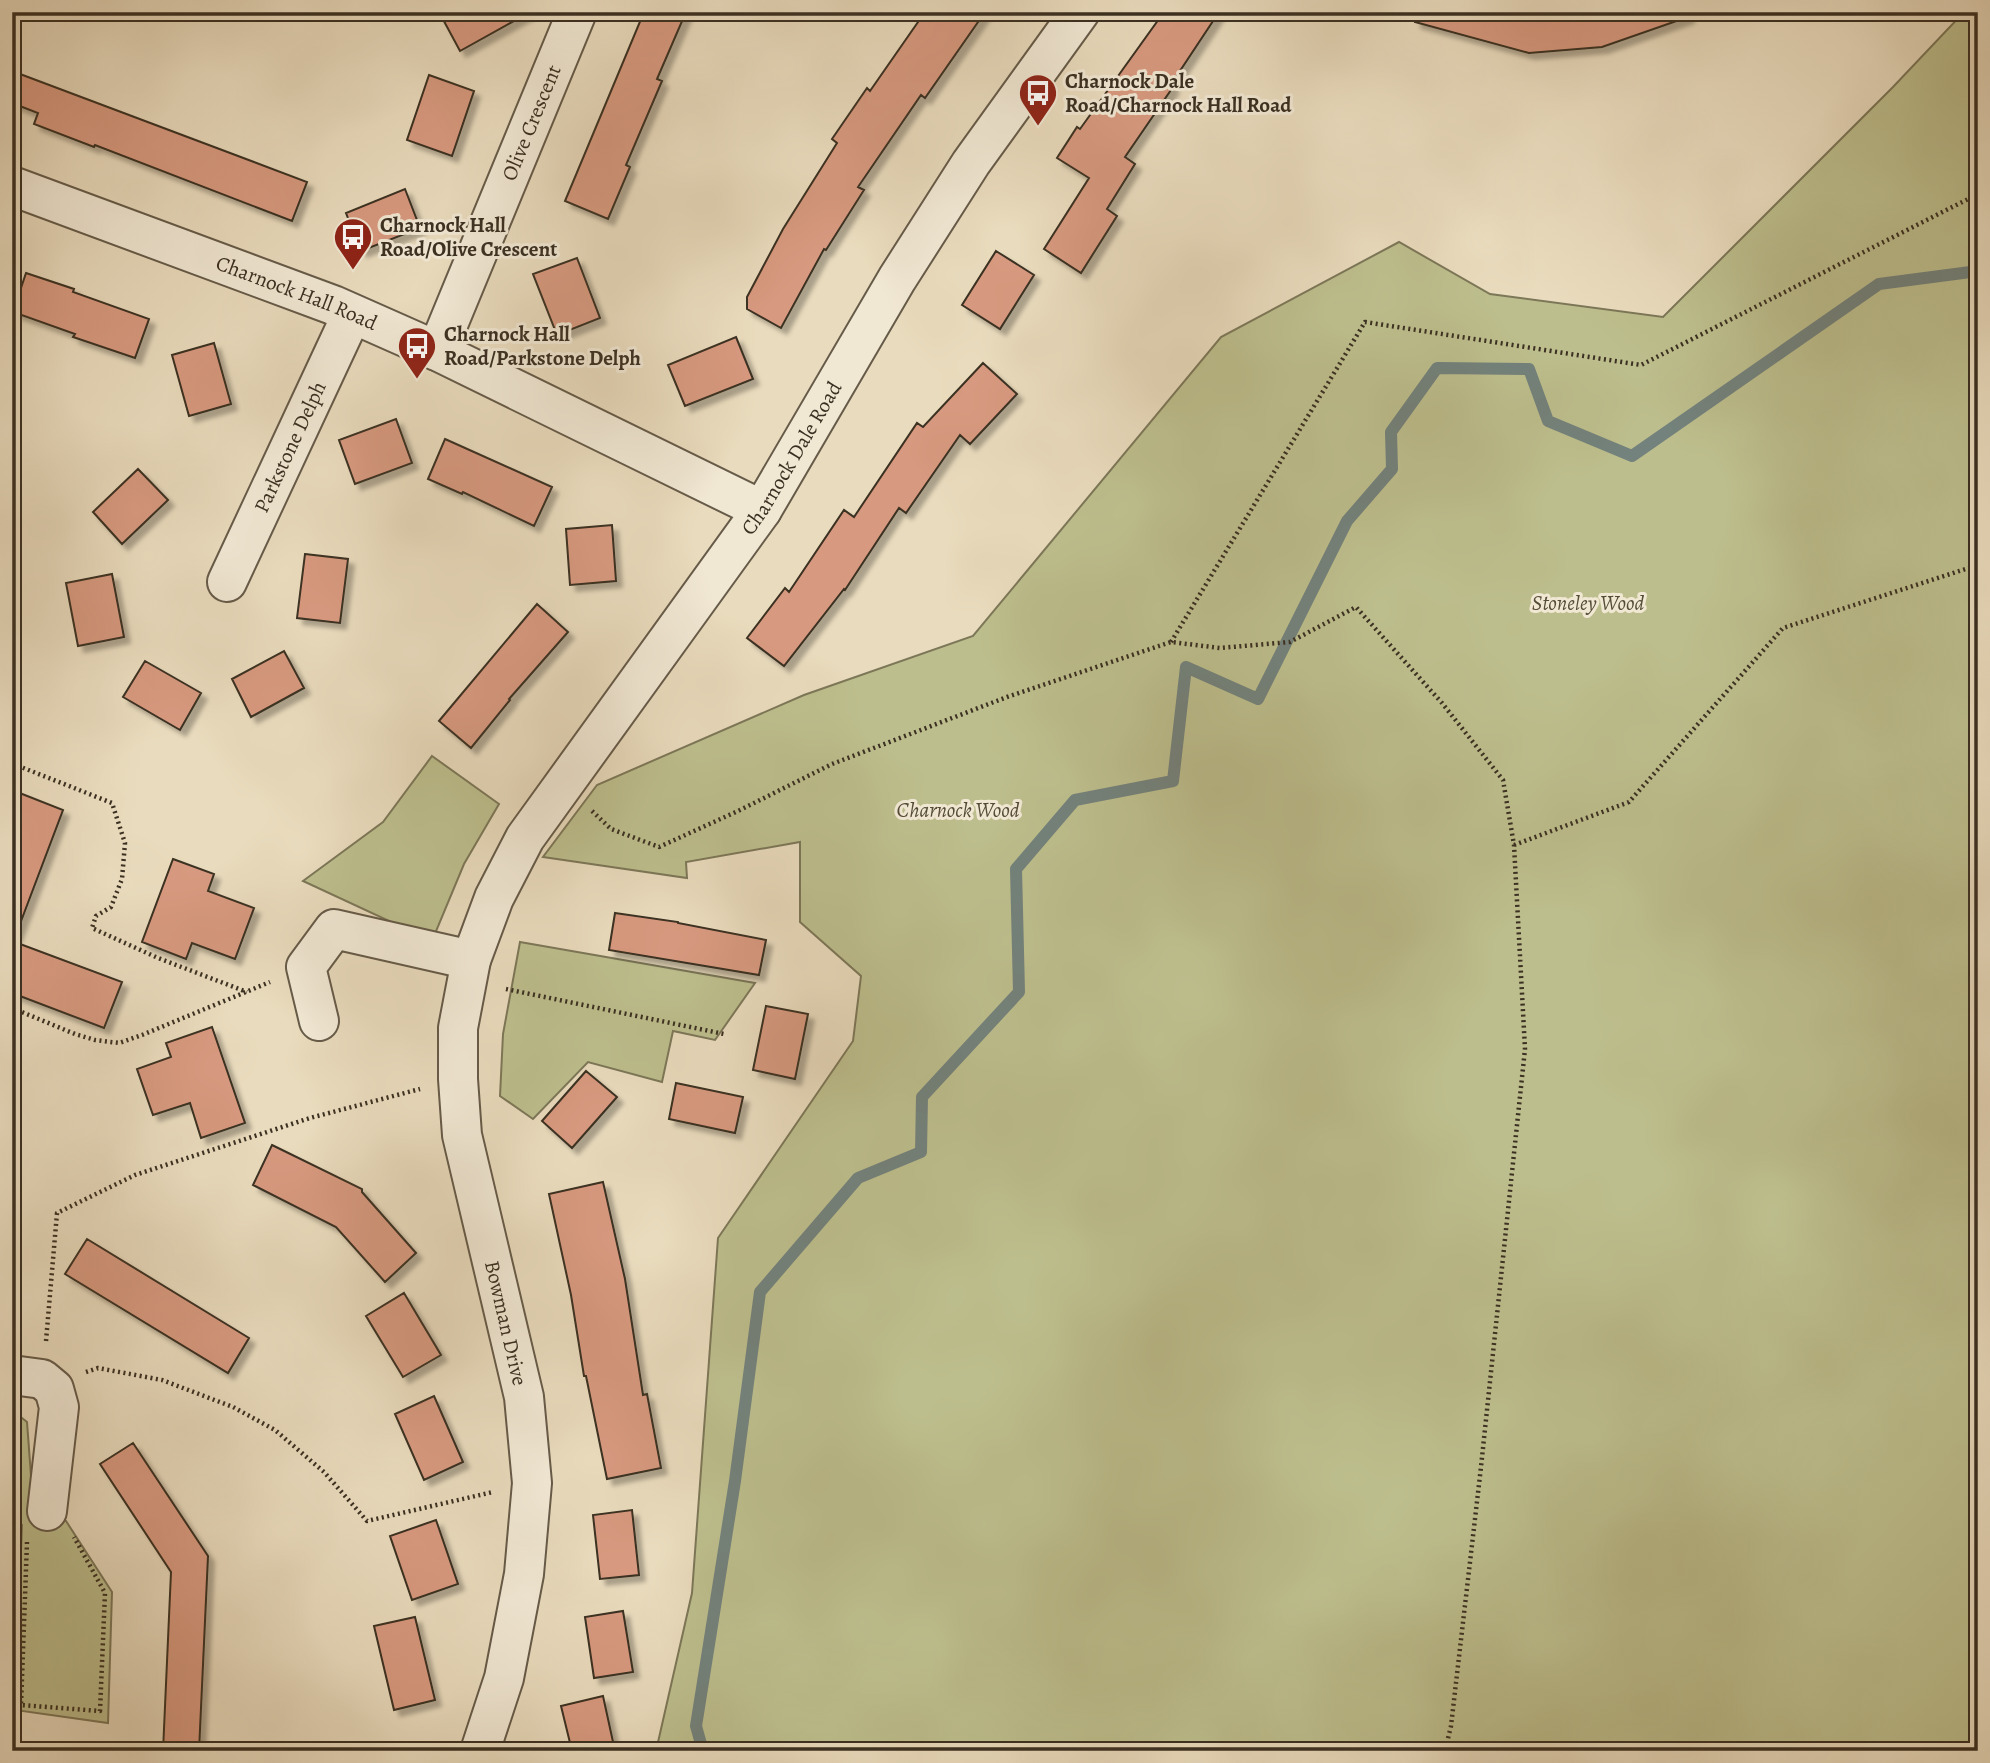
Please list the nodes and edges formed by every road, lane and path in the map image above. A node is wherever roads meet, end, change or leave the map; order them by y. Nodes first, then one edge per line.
1 (578, 12) edge
2 (1080, 12) edge
3 (12, 186) edge
4 (1978, 194) edge
5 (352, 314) junction
6 (437, 351) junction
7 (762, 510) junction
8 (1978, 565) edge
9 (228, 582) dead end
10 (1171, 642) junction
11 (12, 766) edge
12 (563, 784) junction
13 (1514, 845) junction
14 (494, 898) joint
15 (306, 967) junction
16 (468, 970) junction
17 (247, 992) junction
18 (12, 1008) edge
19 (319, 1021) dead end
20 (724, 1034) dead end
21 (458, 1079) junction
22 (36, 1381) edge
23 (532, 1483) junction
24 (37, 1523) junction
25 (481, 1751) edge
26 (1445, 1751) edge

1 - 6 street, Olive Crescent
2 - 7 street, Charnock Dale Road
3 - 5 street, Charnock Hall Road
4 - 10 path
5 - 6 street, Charnock Hall Road
5 - 9 street, Parkstone Delph
6 - 7 street, Charnock Hall Road
7 - 12 street, Charnock Dale Road
8 - 13 path
10 - 12 path
10 - 13 path
11 - 17 path
12 - 14 street, Charnock Dale Road
13 - 26 path
14 - 16 street, Bowman Drive
15 - 16 street
15 - 17 path
15 - 19 street
16 - 20 path
16 - 21 street, Bowman Drive
17 - 18 path
21 - 22 path
21 - 23 street, Bowman Drive
22 - 23 path
22 - 24 street
23 - 25 street, Bowman Drive
24 - 24 path

